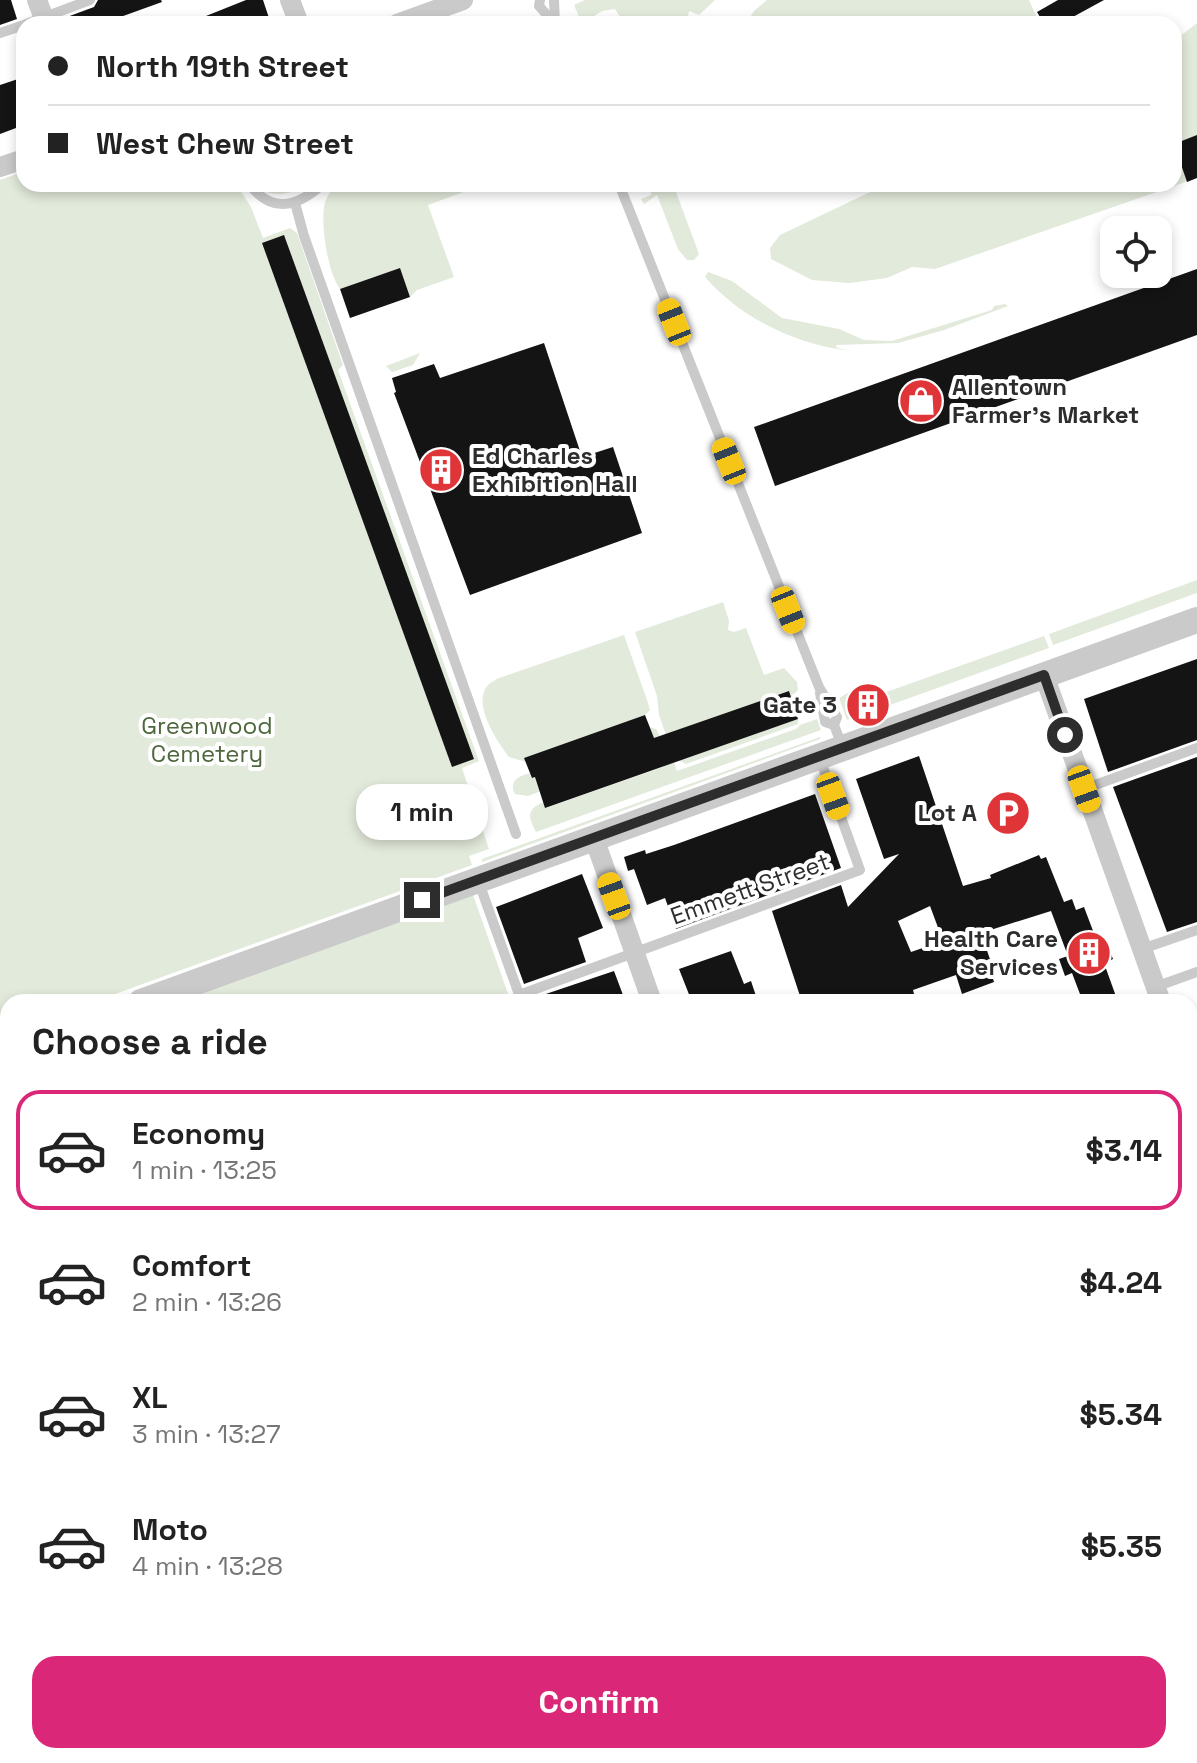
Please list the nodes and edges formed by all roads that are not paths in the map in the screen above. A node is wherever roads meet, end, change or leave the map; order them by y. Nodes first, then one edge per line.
1 (90, 0) edge
2 (463, 0) edge
3 (41, 16) edge
4 (419, 16) edge
5 (257, 192) edge
6 (314, 192) edge
7 (622, 192) edge
8 (295, 203) junction
9 (1197, 620) edge
10 (1044, 675) junction
11 (832, 743) junction
12 (1197, 748) edge
13 (1084, 789) junction
14 (516, 834) dead end
15 (594, 838) junction
16 (478, 880) junction
17 (1197, 930) edge
18 (1142, 949) junction
19 (634, 953) junction
20 (1197, 972) edge
21 (163, 994) edge
22 (518, 994) edge
23 (532, 994) edge
24 (649, 994) edge
25 (1158, 994) edge

1 - 3 lane
2 - 4 street
5 - 8 lane
6 - 8 lane
7 - 11 lane
8 - 14 lane
9 - 10 street
10 - 11 street
10 - 13 street
11 - 15 street
11 - 19 lane, Emmett Street
12 - 13 lane
13 - 18 street
15 - 16 street
15 - 19 street
16 - 21 street
16 - 22 lane
17 - 18 lane
18 - 25 street
19 - 23 lane, Emmett Street
19 - 24 street
20 - 25 lane

